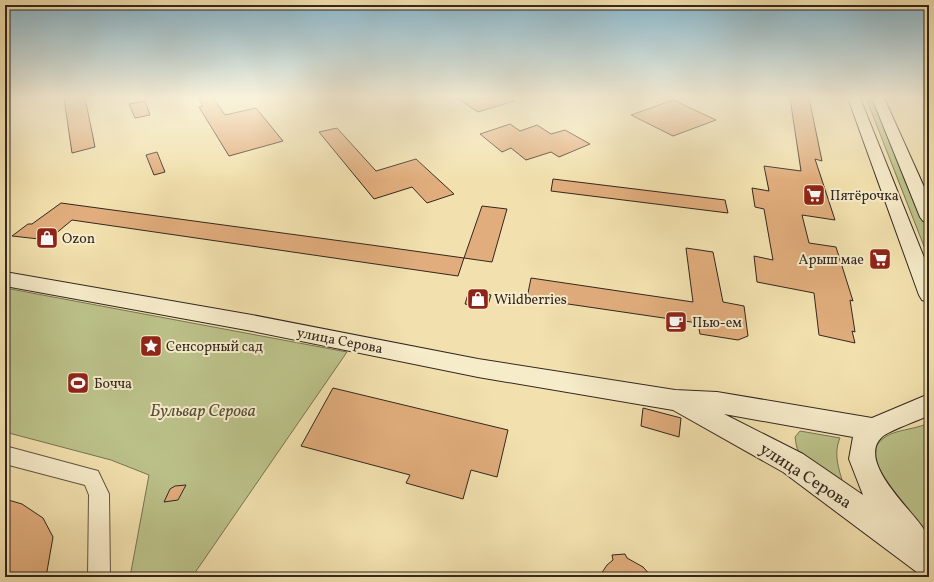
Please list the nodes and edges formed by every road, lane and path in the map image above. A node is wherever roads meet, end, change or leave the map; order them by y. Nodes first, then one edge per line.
1 (864, 125) edge
2 (890, 125) edge
3 (929, 217) edge
4 (5, 279) edge
5 (929, 295) edge
6 (675, 400) junction
7 (927, 402) edge
8 (873, 429) junction
9 (5, 455) edge
10 (929, 558) edge
11 (929, 562) edge
12 (99, 577) edge

1 - 5 main road
2 - 3 main road
4 - 6 main road, улица Серова
6 - 8 main road, улица Серова
6 - 11 main road, улица Серова
7 - 8 main road
8 - 10 main road
9 - 12 street

